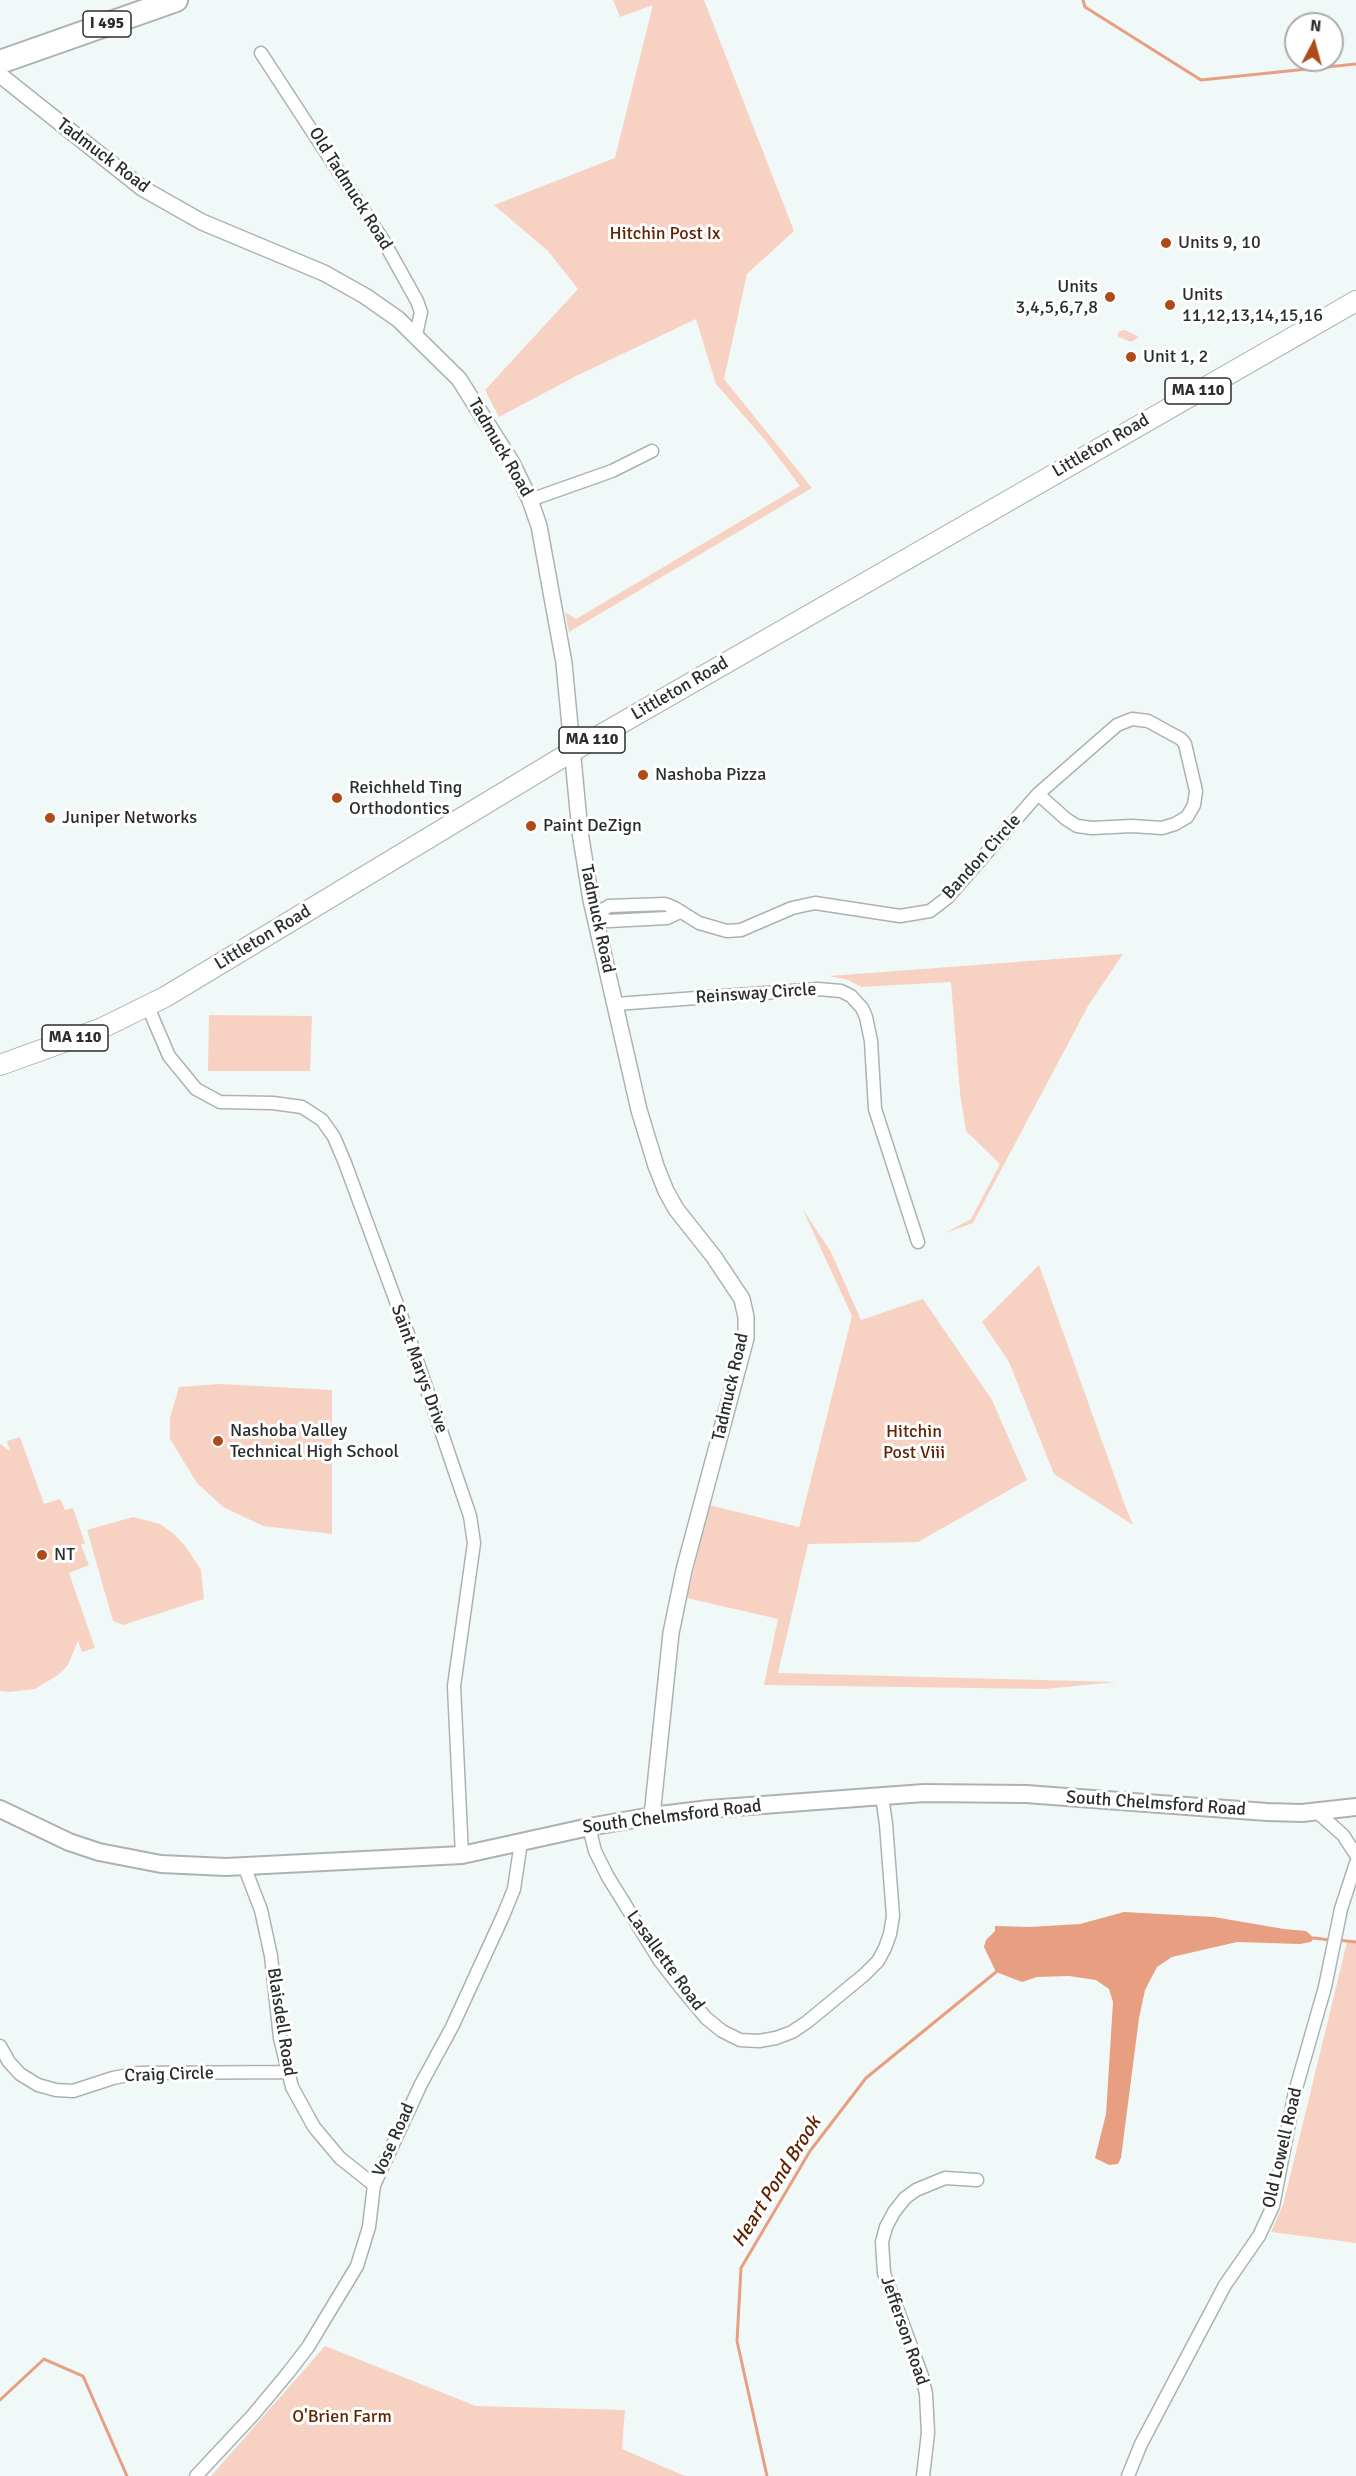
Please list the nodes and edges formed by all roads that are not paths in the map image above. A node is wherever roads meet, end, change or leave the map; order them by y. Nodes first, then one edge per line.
1 (176, 0) edge
2 (261, 53) dead end
3 (0, 62) edge
4 (0, 75) edge
5 (1356, 301) edge
6 (416, 335) junction
7 (652, 451) dead end
8 (530, 500) junction
9 (571, 752) junction
10 (1038, 794) junction
11 (595, 915) junction
12 (616, 1004) junction
13 (148, 1007) junction
14 (0, 1065) edge
15 (918, 1242) dead end
16 (882, 1796) junction
17 (1356, 1807) edge
18 (0, 1809) edge
19 (1317, 1812) junction
20 (652, 1816) junction
21 (589, 1827) junction
22 (521, 1842) junction
23 (462, 1855) junction
24 (1356, 1855) edge
25 (1356, 1863) edge
26 (244, 1866) junction
27 (0, 2046) edge
28 (287, 2072) junction
29 (977, 2180) dead end
30 (374, 2186) junction
31 (196, 2476) edge
32 (923, 2476) edge
33 (1128, 2476) edge

1 - 3 highway, I 495
2 - 6 street, Old Tadmuck Road
4 - 6 street, Tadmuck Road
5 - 9 main road, Littleton Road / MA 110
6 - 8 street, Tadmuck Road
7 - 8 street
8 - 9 street, Tadmuck Road
9 - 11 street, Tadmuck Road
9 - 13 main road, Littleton Road / MA 110
10 - 10 street, Bandon Circle
10 - 11 street, Bandon Circle
11 - 12 street, Tadmuck Road
12 - 15 street, Reinsway Circle
12 - 20 street, Tadmuck Road
13 - 14 main road, Littleton Road / MA 110
13 - 23 street, Saint Marys Drive
16 - 19 main road, South Chelmsford Road
16 - 20 main road, South Chelmsford Road
16 - 21 street, Lasallette Road
17 - 19 main road, South Chelmsford Road
18 - 26 main road, South Chelmsford Road
19 - 24 street
20 - 21 main road, South Chelmsford Road
21 - 22 main road, South Chelmsford Road
22 - 23 main road, South Chelmsford Road
22 - 30 street, Vose Road
23 - 26 main road, South Chelmsford Road
25 - 33 street, Old Lowell Road
26 - 28 street, Blaisdell Road
27 - 28 street, Craig Circle
28 - 30 street, Blaisdell Road
29 - 32 street, Jefferson Road
30 - 31 street, Vose Road

